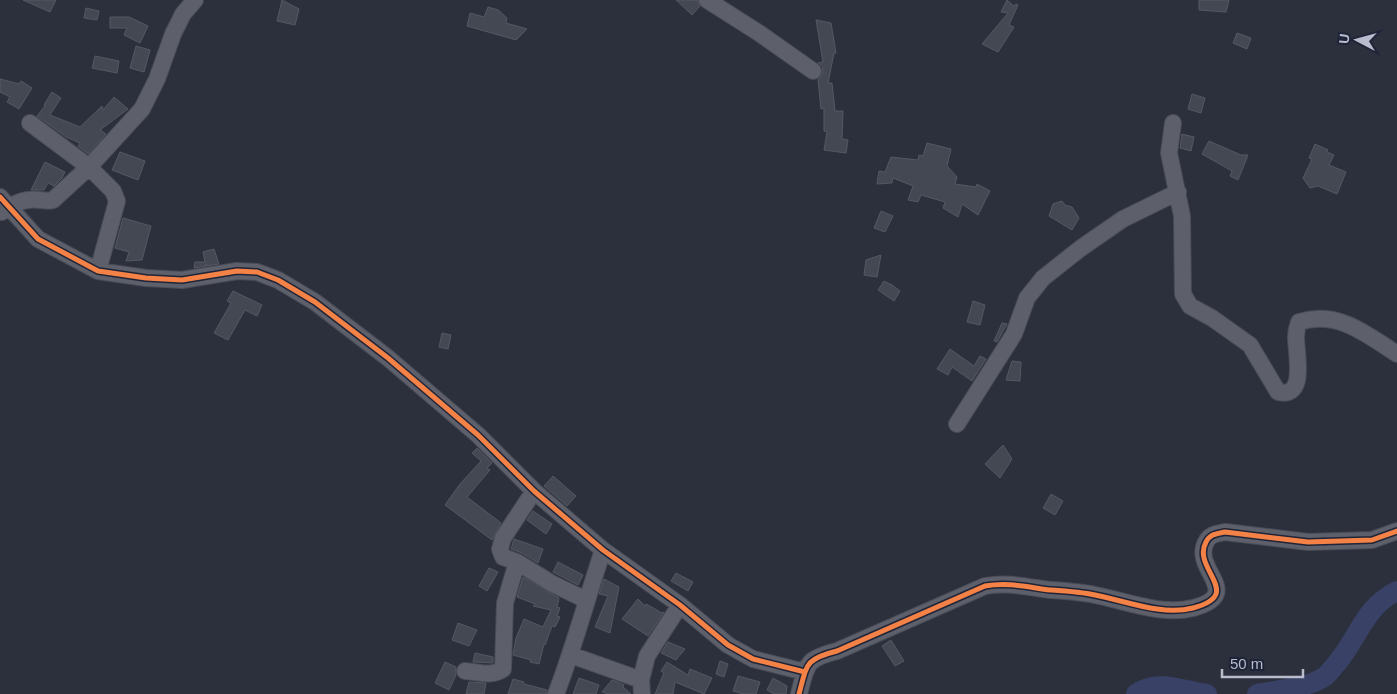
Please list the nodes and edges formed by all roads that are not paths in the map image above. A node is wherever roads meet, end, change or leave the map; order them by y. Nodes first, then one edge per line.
1 (195, 0) edge
2 (707, 0) edge
3 (813, 72) dead end
4 (30, 123) dead end
5 (1173, 123) dead end
6 (89, 167) junction
7 (1178, 192) junction
8 (3, 206) edge
9 (98, 271) junction
10 (1397, 354) edge
11 (957, 424) dead end
12 (534, 491) junction
13 (1397, 531) edge
14 (603, 550) junction
15 (517, 562) junction
16 (586, 600) junction
17 (680, 605) junction
18 (571, 655) junction
19 (465, 671) dead end
20 (805, 672) junction
21 (642, 687) edge
22 (556, 694) edge
23 (799, 694) edge

1 - 6 street
2 - 3 street
4 - 6 street
5 - 7 street
6 - 8 street
6 - 9 street
7 - 10 street
7 - 11 street
8 - 9 street
9 - 12 street
12 - 14 street
12 - 15 street
13 - 20 street
14 - 16 street
14 - 17 street
15 - 16 street
15 - 19 street
16 - 18 street
17 - 20 street
17 - 21 street
18 - 21 street
18 - 22 street
20 - 23 street

